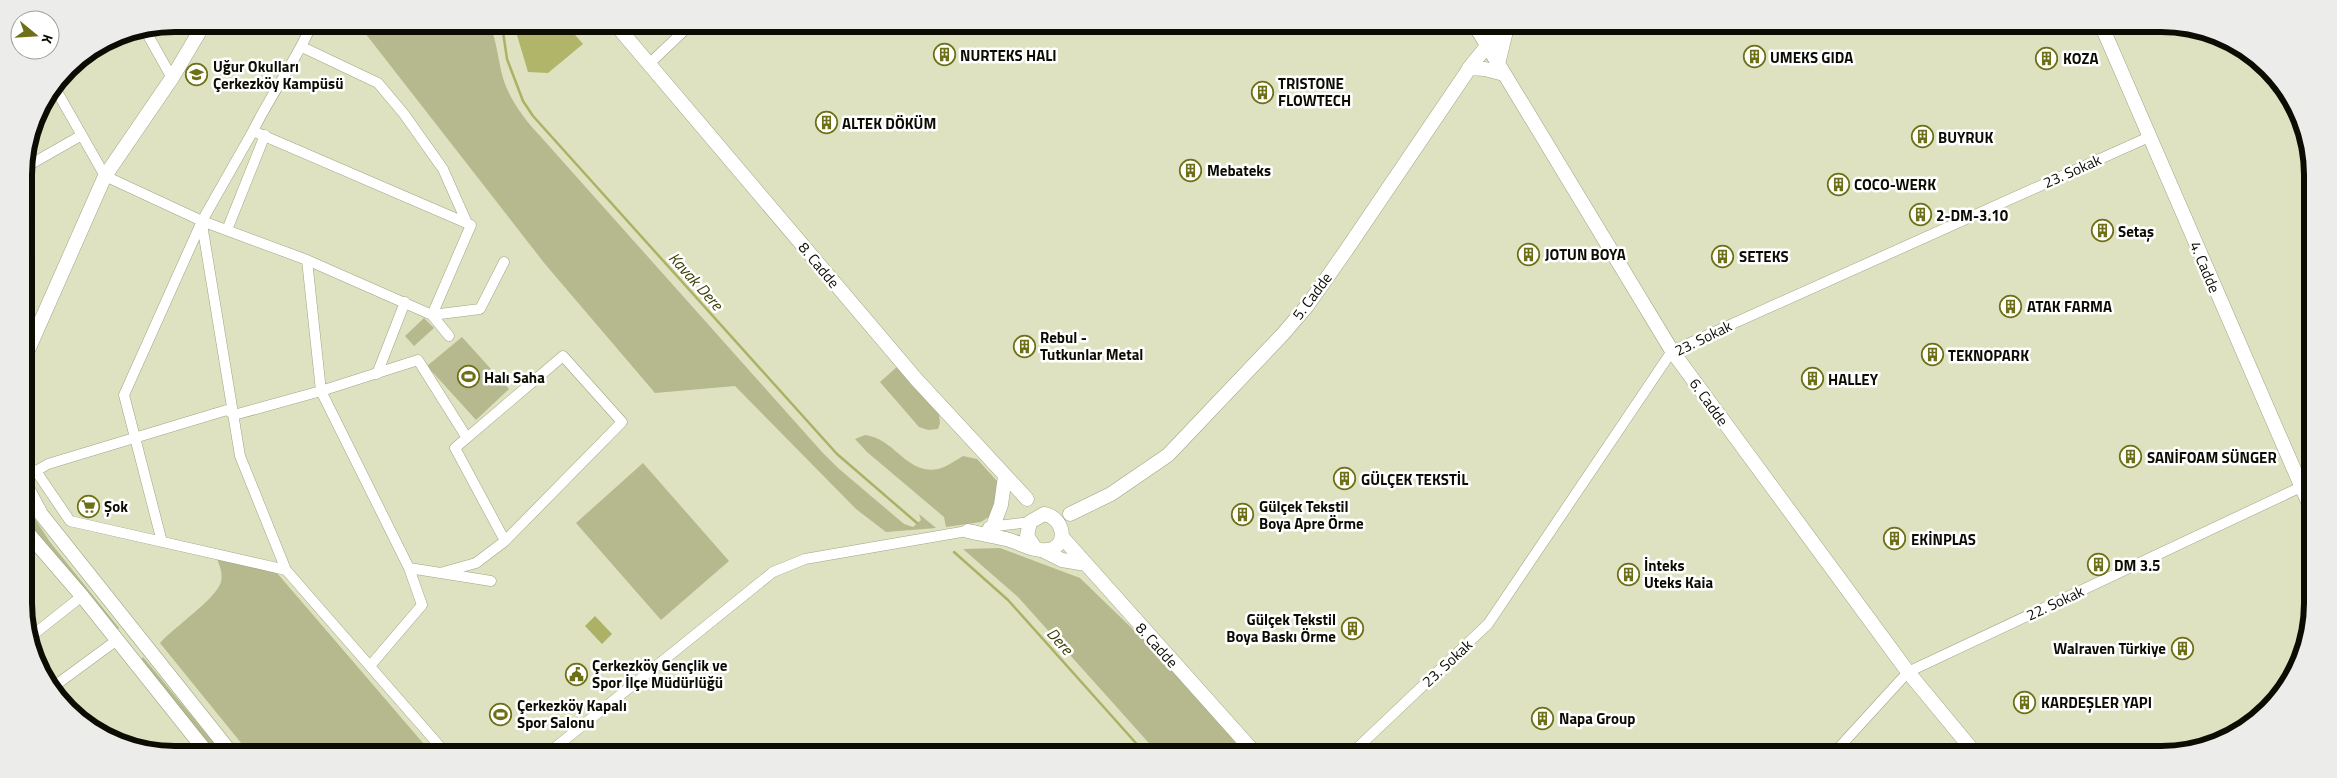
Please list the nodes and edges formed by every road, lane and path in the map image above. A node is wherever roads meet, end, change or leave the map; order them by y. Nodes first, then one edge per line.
1 (199, 32) edge
2 (309, 32) edge
3 (622, 32) edge
4 (683, 32) edge
5 (1479, 32) edge
6 (1499, 32) edge
7 (1506, 32) edge
8 (2104, 32) edge
9 (147, 35) edge
10 (302, 47) junction
11 (1487, 47) junction
12 (648, 65) junction
13 (1469, 68) junction
14 (1501, 69) junction
15 (172, 78) junction
16 (58, 94) edge
17 (254, 130) junction
18 (265, 135) junction
19 (82, 136) junction
20 (2149, 137) junction
21 (33, 163) edge
22 (105, 176) junction
23 (202, 223) junction
24 (467, 223) junction
25 (227, 230) junction
26 (307, 260) junction
27 (504, 262) dead end
28 (405, 302) junction
29 (432, 315) junction
30 (448, 336) dead end
31 (33, 340) edge
32 (1672, 351) junction
33 (377, 374) junction
34 (321, 391) junction
35 (234, 415) junction
36 (135, 436) junction
37 (467, 438) junction
38 (32, 469) edge
39 (32, 471) edge
40 (1005, 476) junction
41 (2301, 487) junction
42 (2304, 493) edge
43 (32, 498) edge
44 (1027, 499) junction
45 (1070, 514) junction
46 (1047, 515) junction
47 (1030, 522) junction
48 (993, 526) junction
49 (968, 531) junction
50 (1062, 531) junction
51 (32, 538) edge
52 (505, 541) junction
53 (162, 542) junction
54 (1039, 549) junction
55 (1086, 564) junction
56 (409, 568) junction
57 (286, 570) junction
58 (440, 573) junction
59 (491, 581) dead end
60 (82, 596) junction
61 (132, 629) junction
62 (35, 630) edge
63 (118, 640) junction
64 (147, 648) junction
65 (133, 659) junction
66 (370, 666) junction
67 (1908, 672) junction
68 (58, 683) edge
69 (1248, 745) edge
70 (1360, 745) edge
71 (1841, 745) edge
72 (1968, 745) edge
73 (202, 746) edge
74 (226, 746) edge
75 (439, 746) edge
76 (557, 746) edge

1 - 15 street
2 - 10 street
3 - 12 street, 8. Cadde
4 - 12 street
5 - 11 street, 6. Cadde
6 - 11 street, 5. Cadde
7 - 14 street
8 - 20 street, 4. Cadde
9 - 15 street
10 - 17 street
10 - 24 street
11 - 13 street, 5. Cadde
11 - 14 street, 6. Cadde
12 - 40 street, 8. Cadde
13 - 14 street
13 - 45 street, 5. Cadde
14 - 32 street, 6. Cadde
15 - 22 street
16 - 19 street
17 - 18 street
17 - 23 street
18 - 24 street
18 - 25 street
19 - 21 street
19 - 22 street
20 - 32 street, 23. Sokak
20 - 41 street, 4. Cadde
22 - 23 street
22 - 31 street
23 - 25 street
23 - 35 street
23 - 36 street
24 - 29 street
25 - 26 street
26 - 28 street
26 - 34 street
27 - 29 street
28 - 29 street
28 - 33 street
29 - 30 street
32 - 67 street, 6. Cadde
32 - 70 street, 23. Sokak
33 - 34 street
33 - 37 street
34 - 35 street
34 - 56 street
35 - 36 street
35 - 57 street
36 - 38 street
36 - 53 street
37 - 52 street
37 - 52 street
39 - 53 street
40 - 44 street, 8. Cadde
40 - 48 street
41 - 42 street, 4. Cadde
41 - 67 street, 22. Sokak
43 - 61 street
44 - 46 street, 8. Cadde
44 - 47 street
45 - 46 street
45 - 50 street
46 - 47 street
46 - 50 street
47 - 48 street
47 - 54 street
48 - 49 street
49 - 54 street
49 - 76 street
50 - 54 street
50 - 55 street, 8. Cadde
51 - 60 street
52 - 58 street
53 - 57 street
54 - 55 street
55 - 69 street, 8. Cadde
56 - 58 street
56 - 66 street
57 - 66 street
58 - 59 street
60 - 62 street
60 - 63 street
61 - 63 street
61 - 64 street
63 - 65 street
63 - 68 street
64 - 65 street
64 - 74 street
65 - 73 street
66 - 75 street
67 - 71 street, 22. Sokak
67 - 72 street, 6. Cadde

